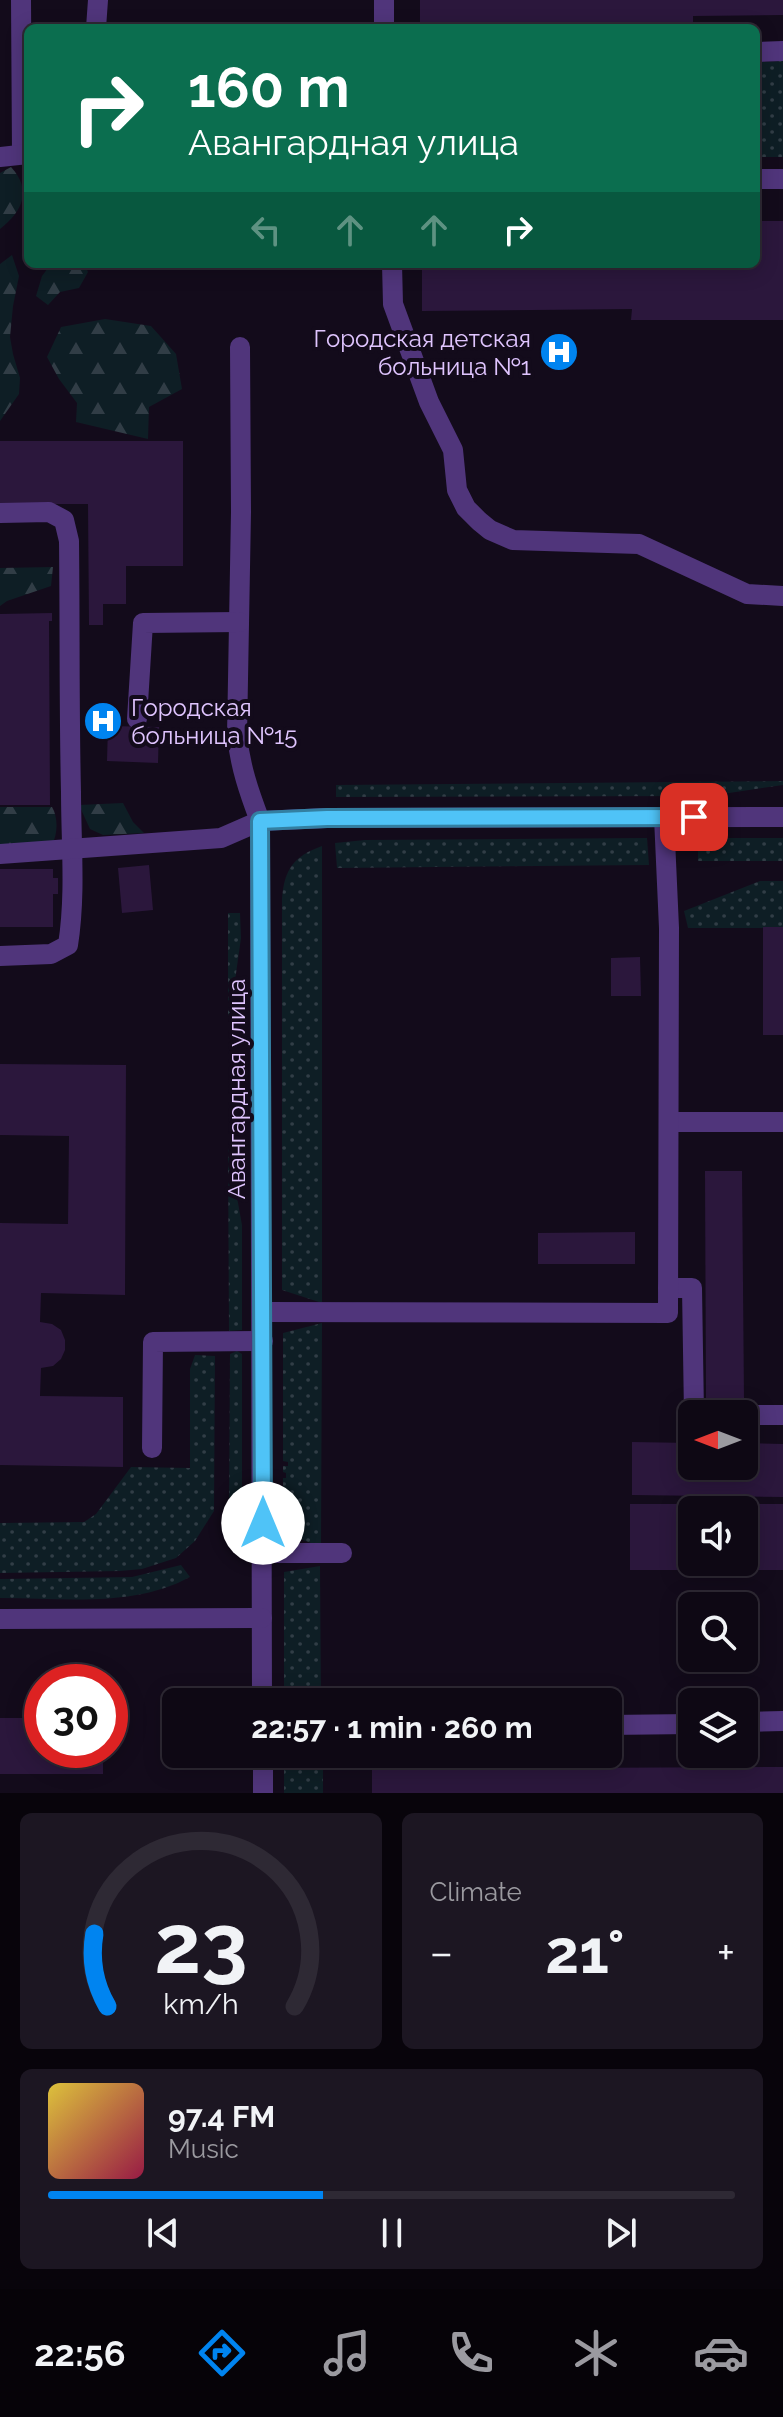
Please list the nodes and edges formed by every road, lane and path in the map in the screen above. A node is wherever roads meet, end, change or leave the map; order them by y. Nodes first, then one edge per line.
1 (21, 0) edge
2 (98, 0) edge
3 (384, 0) edge
4 (96, 24) edge
5 (384, 24) edge
6 (783, 51) edge
7 (760, 52) edge
8 (24, 147) edge
9 (24, 154) edge
10 (0, 157) edge
11 (760, 179) edge
12 (783, 179) edge
13 (392, 268) edge
14 (240, 347) dead end
15 (0, 513) edge
16 (783, 596) edge
17 (239, 622) junction
18 (137, 719) dead end
19 (664, 817) junction
20 (783, 817) edge
21 (260, 821) junction
22 (73, 850) junction
23 (0, 854) edge
24 (0, 956) edge
25 (669, 1122) junction
26 (783, 1122) edge
27 (668, 1288) junction
28 (263, 1312) junction
29 (263, 1341) junction
30 (694, 1400) edge
31 (758, 1415) edge
32 (783, 1415) edge
33 (152, 1448) dead end
34 (263, 1553) junction
35 (342, 1553) dead end
36 (262, 1618) junction
37 (0, 1619) edge
38 (262, 1688) edge
39 (783, 1721) edge
40 (758, 1722) edge
41 (678, 1724) edge
42 (622, 1725) edge
43 (263, 1768) edge
44 (263, 1793) edge

1 - 8 street
2 - 4 street
3 - 5 street
6 - 7 street
9 - 10 street
11 - 12 street
13 - 16 street
14 - 17 street
15 - 22 street
17 - 18 street
17 - 21 street
19 - 20 street
19 - 21 street
19 - 25 street
21 - 22 street
21 - 28 street, Авангардная улица
22 - 23 street
22 - 24 street
25 - 26 street
25 - 27 street
27 - 28 street
27 - 30 street
28 - 29 street, Авангардная улица
29 - 33 street
29 - 34 street, Авангардная улица
31 - 32 street
34 - 35 street
34 - 36 street, Авангардная улица
36 - 37 street
36 - 38 street, Авангардная улица
39 - 40 street
41 - 42 street
43 - 44 street

